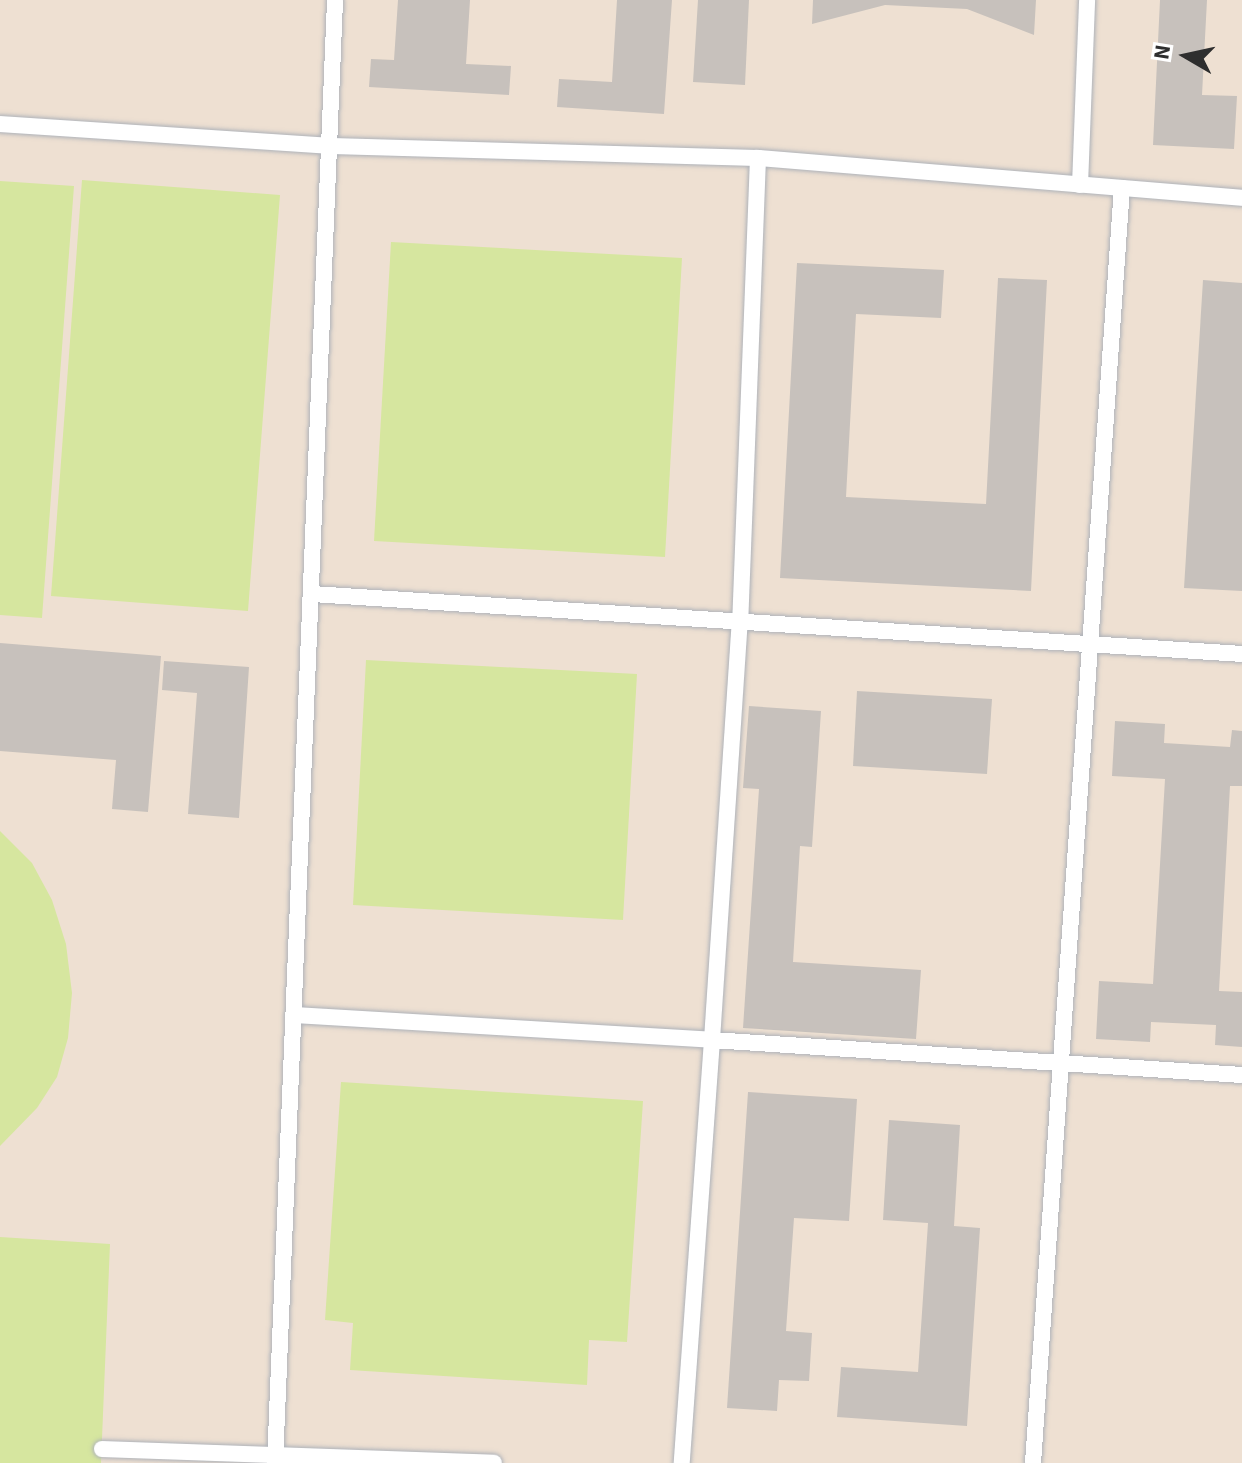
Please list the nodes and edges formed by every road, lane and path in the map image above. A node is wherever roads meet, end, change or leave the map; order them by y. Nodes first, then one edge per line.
1 (335, 0) edge
2 (1087, 0) edge
3 (0, 124) edge
4 (331, 146) junction
5 (758, 158) junction
6 (1080, 185) junction
7 (1122, 188) junction
8 (1242, 198) edge
9 (312, 594) junction
10 (740, 618) junction
11 (1093, 643) junction
12 (1242, 654) edge
13 (294, 1015) junction
14 (712, 1040) junction
15 (1061, 1065) junction
16 (1242, 1075) edge
17 (102, 1449) dead end
18 (275, 1457) edge
19 (494, 1463) edge
20 (682, 1463) edge
21 (1033, 1463) edge

1 - 4 lane
2 - 6 lane
3 - 4 lane
4 - 5 lane
4 - 9 lane
5 - 6 lane
5 - 10 lane
6 - 7 lane
7 - 8 lane
7 - 11 lane
9 - 10 lane
9 - 13 lane
10 - 11 lane
10 - 14 lane
11 - 12 lane
11 - 15 lane
13 - 14 lane
13 - 18 lane
14 - 15 lane
14 - 20 lane
15 - 16 lane
15 - 21 lane
17 - 18 lane
18 - 19 lane

